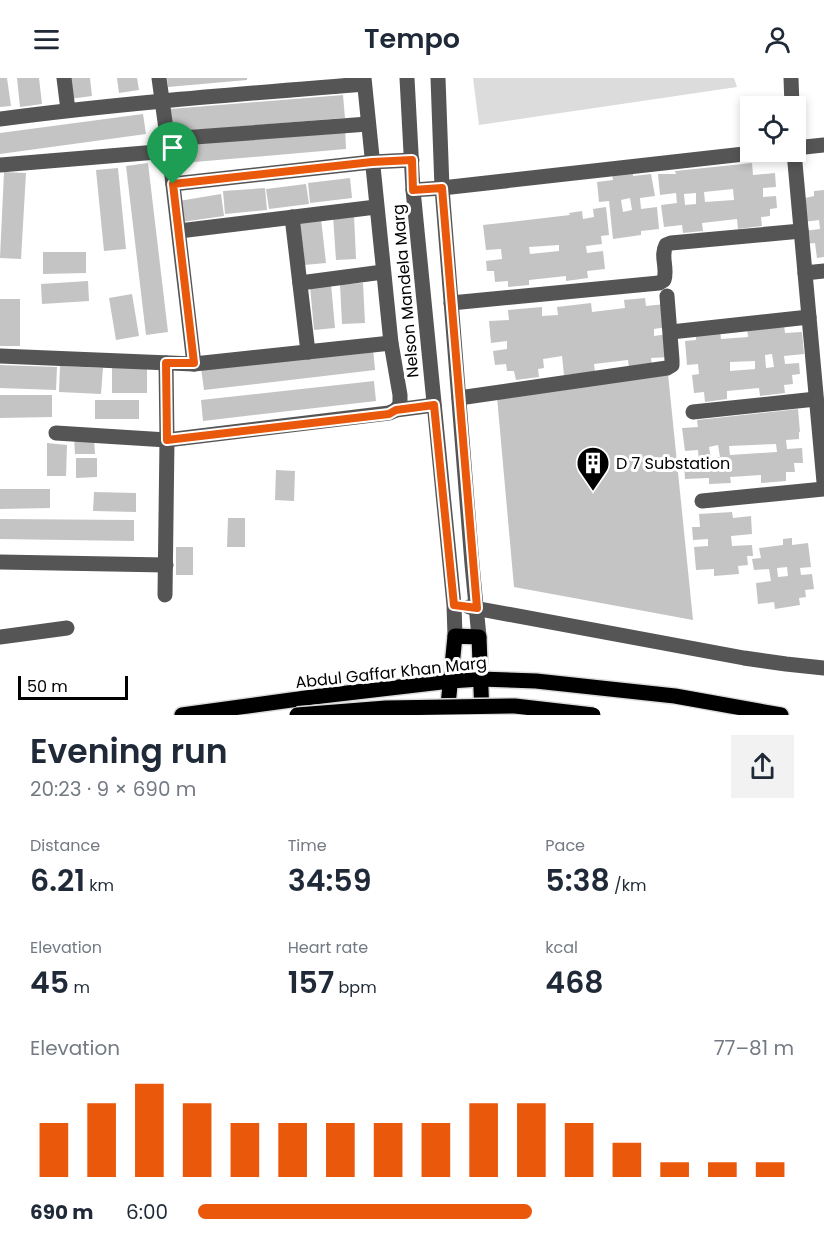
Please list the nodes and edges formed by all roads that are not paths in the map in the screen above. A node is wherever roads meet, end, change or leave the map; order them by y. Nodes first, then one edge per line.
1 (64, 78) edge
2 (159, 78) edge
3 (407, 78) edge
4 (438, 78) edge
5 (791, 78) edge
6 (364, 81) edge
7 (792, 96) edge
8 (162, 100) junction
9 (68, 110) junction
10 (0, 119) edge
11 (368, 124) junction
12 (169, 145) junction
13 (824, 145) edge
14 (806, 148) edge
15 (740, 154) edge
16 (412, 160) junction
17 (372, 162) junction
18 (795, 162) edge
19 (0, 165) edge
20 (173, 184) junction
21 (442, 188) junction
22 (413, 190) junction
23 (376, 207) junction
24 (292, 217) junction
25 (179, 231) junction
26 (801, 231) junction
27 (824, 271) edge
28 (383, 272) junction
29 (805, 273) junction
30 (300, 283) junction
31 (667, 296) dead end
32 (451, 303) junction
33 (809, 317) junction
34 (671, 332) junction
35 (391, 343) junction
36 (308, 352) junction
37 (0, 356) edge
38 (166, 363) junction
39 (194, 363) junction
40 (459, 398) junction
41 (816, 399) junction
42 (434, 405) junction
43 (396, 410) junction
44 (693, 412) dead end
45 (56, 433) dead end
46 (167, 440) junction
47 (824, 482) edge
48 (824, 489) edge
49 (702, 501) dead end
50 (0, 562) edge
51 (166, 565) junction
52 (165, 595) dead end
53 (454, 605) junction
54 (477, 608) junction
55 (67, 628) dead end
56 (0, 636) edge
57 (455, 636) junction
58 (479, 637) junction
59 (824, 668) edge
60 (480, 679) junction
61 (450, 681) junction
62 (182, 715) edge
63 (297, 715) edge
64 (447, 715) edge
65 (482, 715) edge
66 (593, 715) edge
67 (781, 715) edge

1 - 9 street
2 - 8 street
3 - 16 street, Nelson Mandela Marg
4 - 21 street
5 - 7 street
6 - 8 street
6 - 11 street
8 - 9 street
8 - 12 street
9 - 10 street
11 - 12 street
11 - 17 street
12 - 19 street
12 - 20 street
13 - 14 street
15 - 21 street
16 - 17 street
16 - 22 street, Nelson Mandela Marg
17 - 20 street
17 - 23 street
18 - 26 street
20 - 25 street
21 - 22 street
21 - 32 street
22 - 42 street, Nelson Mandela Marg
23 - 24 street
23 - 28 street
24 - 25 street
24 - 30 street
25 - 39 street
26 - 29 street
26 - 32 street
27 - 29 street
28 - 30 street
28 - 35 street
29 - 33 street
30 - 36 street
31 - 34 street
32 - 40 street
33 - 34 street
33 - 41 street
34 - 40 street
35 - 36 street
35 - 43 street
36 - 39 street
37 - 38 street
38 - 39 street
38 - 46 street
40 - 54 street
41 - 44 street
41 - 47 street
42 - 43 street
42 - 53 street, Nelson Mandela Marg
43 - 46 street
45 - 46 street
46 - 51 street
48 - 49 street
50 - 51 street
51 - 52 street
53 - 54 street
53 - 57 street, Nelson Mandela Marg
54 - 58 street
54 - 59 street
55 - 56 street
57 - 58 main road
57 - 61 main road, Nelson Mandela Marg
58 - 60 main road
60 - 61 main road, Abdul Gaffar Khan Marg
60 - 65 main road
60 - 67 main road, Abdul Gaffar Khan Marg
61 - 62 main road, Abdul Gaffar Khan Marg
61 - 64 main road, Nelson Mandela Marg
63 - 66 main road, bridge

